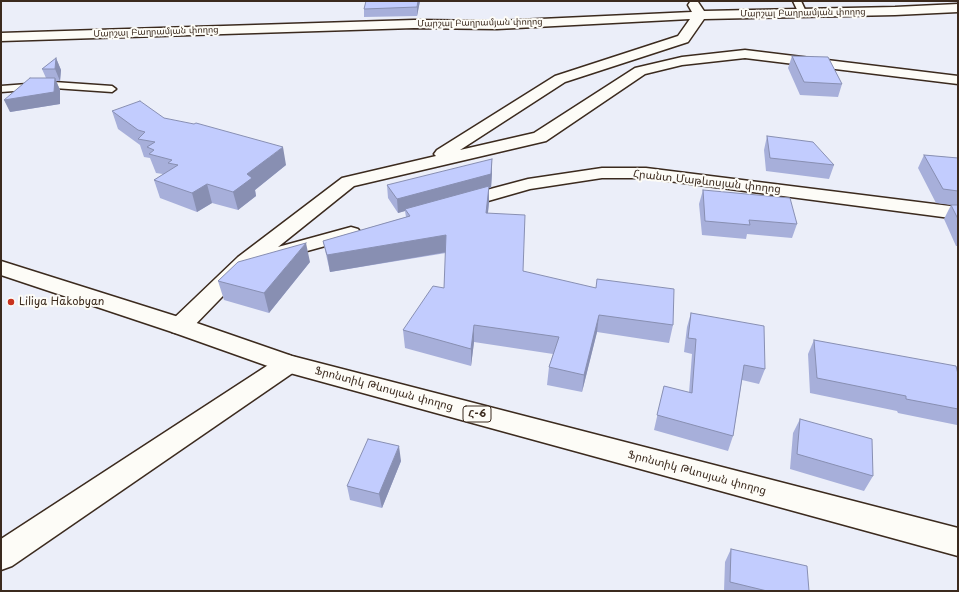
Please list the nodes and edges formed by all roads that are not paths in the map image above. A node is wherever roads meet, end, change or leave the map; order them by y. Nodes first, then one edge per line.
1 (691, 1) edge
2 (797, 1) edge
3 (958, 8) edge
4 (803, 14) junction
5 (700, 15) junction
6 (1, 37) edge
7 (958, 80) edge
8 (1, 89) edge
9 (112, 89) dead end
10 (430, 163) junction
11 (444, 208) edge
12 (958, 213) edge
13 (367, 229) edge
14 (245, 262) junction
15 (1, 268) edge
16 (180, 326) junction
17 (288, 364) junction
18 (958, 542) edge
19 (1, 556) edge

1 - 5 street
2 - 4 lane
3 - 4 street, Մարշալ Բաղրամյան փողոց
4 - 5 street, Մարշալ Բաղրամյան փողոց
5 - 6 street, Մարշալ Բաղրամյան փողոց
5 - 10 street
7 - 10 street
8 - 9 lane
10 - 14 street
11 - 12 street, Հրանտ Մաթևոսյան փողոց
13 - 14 street
14 - 16 street
15 - 16 street, Ֆրոնտիկ Թևոսյան փողոց / Հ-6
16 - 17 street, Ֆրոնտիկ Թևոսյան փողոց / Հ-6
17 - 18 street, Ֆրոնտիկ Թևոսյան փողոց / Հ-6
17 - 19 street

